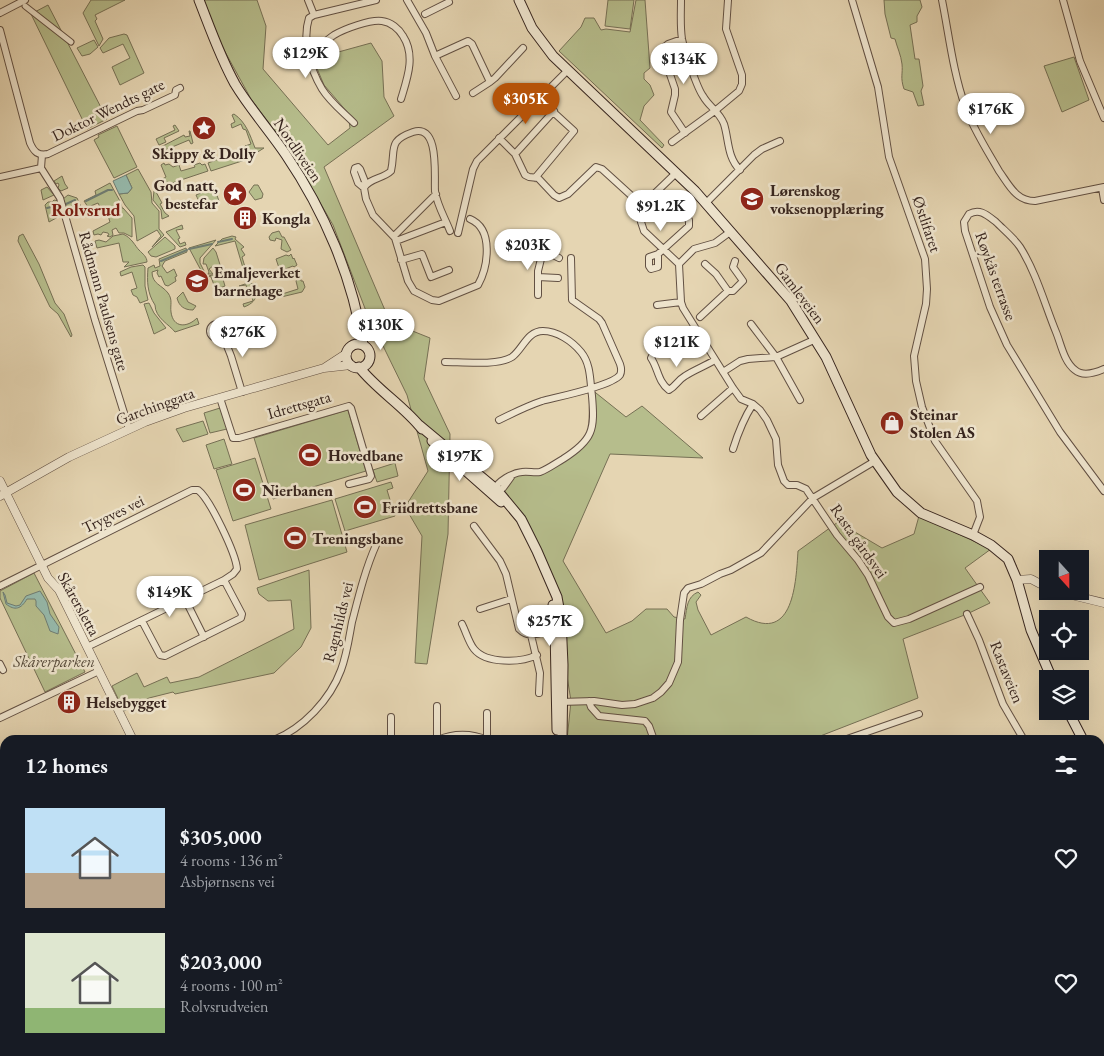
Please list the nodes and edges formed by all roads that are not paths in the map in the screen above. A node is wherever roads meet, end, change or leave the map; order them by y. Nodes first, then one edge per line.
1 (199, 0) edge
2 (308, 0) edge
3 (407, 0) edge
4 (519, 0) edge
5 (681, 0) edge
6 (728, 0) edge
7 (852, 0) edge
8 (942, 0) edge
9 (1063, 0) edge
10 (371, 1) edge
11 (449, 2) dead end
12 (25, 3) edge
13 (0, 13) edge
14 (425, 14) dead end
15 (312, 17) junction
16 (0, 30) edge
17 (682, 39) junction
18 (71, 42) dead end
19 (522, 48) dead end
20 (308, 51) junction
21 (435, 56) junction
22 (567, 71) junction
23 (490, 82) junction
24 (180, 88) dead end
25 (473, 93) dead end
26 (456, 96) dead end
27 (539, 99) junction
28 (400, 100) dead end
29 (716, 110) junction
30 (554, 111) junction
31 (1104, 118) edge
32 (354, 123) dead end
33 (685, 133) junction
34 (499, 138) junction
35 (780, 141) dead end
36 (672, 142) dead end
37 (515, 154) junction
38 (44, 155) junction
39 (41, 168) junction
40 (740, 170) junction
41 (676, 172) junction
42 (0, 177) edge
43 (535, 178) junction
44 (1103, 187) edge
45 (436, 194) junction
46 (1104, 200) edge
47 (706, 203) junction
48 (639, 204) junction
49 (676, 208) dead end
50 (470, 219) dead end
51 (446, 222) junction
52 (450, 230) dead end
53 (730, 232) junction
54 (458, 233) dead end
55 (395, 239) junction
56 (534, 245) dead end
57 (543, 251) junction
58 (661, 252) junction
59 (559, 258) dead end
60 (571, 258) dead end
61 (401, 260) junction
62 (735, 261) dead end
63 (679, 264) junction
64 (705, 264) dead end
65 (449, 270) dead end
66 (538, 277) junction
67 (558, 278) dead end
68 (728, 291) junction
69 (538, 295) dead end
70 (681, 302) junction
71 (658, 305) dead end
72 (700, 317) dead end
73 (751, 324) dead end
74 (696, 330) junction
75 (223, 336) dead end
76 (816, 339) junction
77 (358, 345) junction
78 (347, 353) junction
79 (776, 356) junction
80 (715, 360) junction
81 (445, 362) dead end
82 (359, 365) junction
83 (324, 368) junction
84 (1104, 370) edge
85 (723, 372) junction
86 (733, 388) junction
87 (591, 389) junction
88 (242, 392) junction
89 (220, 398) junction
90 (800, 400) dead end
91 (753, 404) junction
92 (701, 416) dead end
93 (499, 420) dead end
94 (129, 428) junction
95 (733, 450) dead end
96 (875, 461) junction
97 (0, 481) edge
98 (349, 484) dead end
99 (496, 491) junction
100 (1104, 491) edge
101 (3, 495) edge
102 (813, 498) junction
103 (474, 526) dead end
104 (973, 535) junction
105 (376, 545) dead end
106 (42, 565) junction
107 (224, 580) junction
108 (1018, 580) junction
109 (1039, 583) edge
110 (0, 586) edge
111 (980, 586) dead end
112 (185, 599) junction
113 (511, 599) junction
114 (1089, 599) edge
115 (1104, 603) edge
116 (480, 608) dead end
117 (967, 614) dead end
118 (142, 621) junction
119 (462, 624) dead end
120 (558, 633) junction
121 (534, 635) junction
122 (204, 637) junction
123 (87, 647) junction
124 (537, 655) junction
125 (1048, 670) edge
126 (99, 671) junction
127 (538, 693) dead end
128 (590, 701) junction
129 (560, 702) junction
130 (437, 706) dead end
131 (487, 713) dead end
132 (919, 714) dead end
133 (391, 717) dead end
134 (0, 718) edge
135 (1073, 720) edge
136 (131, 735) edge
137 (283, 735) edge
138 (391, 735) edge
139 (438, 735) edge
140 (487, 735) edge
141 (560, 735) edge
142 (652, 735) edge
143 (858, 735) edge
144 (1021, 735) edge
145 (1080, 735) edge

1 - 77 main road, Nordliveien
2 - 15 street
3 - 21 street
4 - 22 main road, Gamleveien
5 - 17 street
6 - 29 street
7 - 104 street, Østlifaret
8 - 44 street
9 - 31 street
10 - 15 street
11 - 14 street
12 - 13 street
12 - 18 street
15 - 20 street
16 - 38 street
17 - 29 street
17 - 33 street
19 - 23 street
20 - 28 street
20 - 32 street
21 - 23 street
21 - 26 street
22 - 27 street
22 - 41 main road, Gamleveien
23 - 25 street
24 - 38 street, Doktor Wendts gate
27 - 30 street
27 - 34 street
29 - 33 street
29 - 40 street
30 - 37 street
30 - 43 street
33 - 36 street
34 - 37 street
34 - 54 street
35 - 40 street
37 - 43 street
38 - 39 street
39 - 42 street
39 - 94 street, Rådmann Paulsens gate
40 - 47 street
41 - 47 main road, Gamleveien
41 - 48 street
43 - 48 street
44 - 46 street
45 - 51 street
45 - 55 street
45 - 55 street
47 - 53 main road, Gamleveien
48 - 58 street
49 - 58 street
50 - 61 street
51 - 52 street
51 - 55 street
53 - 63 street
53 - 76 main road, Gamleveien
55 - 61 street
56 - 57 street
57 - 59 street
57 - 66 street
58 - 63 street
60 - 87 street
61 - 65 street
62 - 68 street
63 - 70 street
64 - 68 street
66 - 67 street
66 - 69 street
68 - 72 street
70 - 71 street
70 - 74 street
73 - 79 street
74 - 80 street
74 - 80 street
75 - 88 street
76 - 79 street
76 - 96 main road, Gamleveien
77 - 78 main road
77 - 82 main road
78 - 82 main road
78 - 83 street, Garchinggata
79 - 85 street
79 - 90 street
80 - 85 street
81 - 87 street
82 - 83 street, Garchinggata
82 - 99 main road
83 - 88 street, Garchinggata
84 - 100 street, Røykås terrasse
85 - 86 street
86 - 91 street
86 - 92 street
87 - 93 street
87 - 99 street
88 - 89 street, Garchinggata
89 - 94 street, Garchinggata
89 - 98 street, Idrettsgata
91 - 95 street
91 - 102 street
94 - 101 street, Garchinggata
96 - 102 street
96 - 104 main road, Gamleveien
97 - 101 street, Skårersletta
99 - 120 main road
101 - 106 street, Skårersletta
102 - 111 street, Rasta gårdsvei
102 - 128 street
103 - 113 street
104 - 108 main road, Gamleveien
105 - 137 street, Ragnhilds vei
106 - 107 street, Trygves vei
106 - 110 street, Trygves vei
106 - 123 street, Skårersletta
107 - 112 street
107 - 122 street
108 - 109 street
108 - 125 main road, Gamleveien
112 - 118 street
112 - 122 street
113 - 116 street
113 - 121 street
114 - 115 street
117 - 144 street, Rastaveien
118 - 122 street
118 - 123 street
119 - 124 street
120 - 121 street
120 - 129 main road
121 - 124 street
123 - 126 street, Skårersletta
124 - 127 street
126 - 134 street
126 - 136 street, Skårersletta
128 - 129 street
128 - 142 street
129 - 141 main road
130 - 139 street
131 - 140 street
132 - 143 street
133 - 138 street
135 - 145 main road

